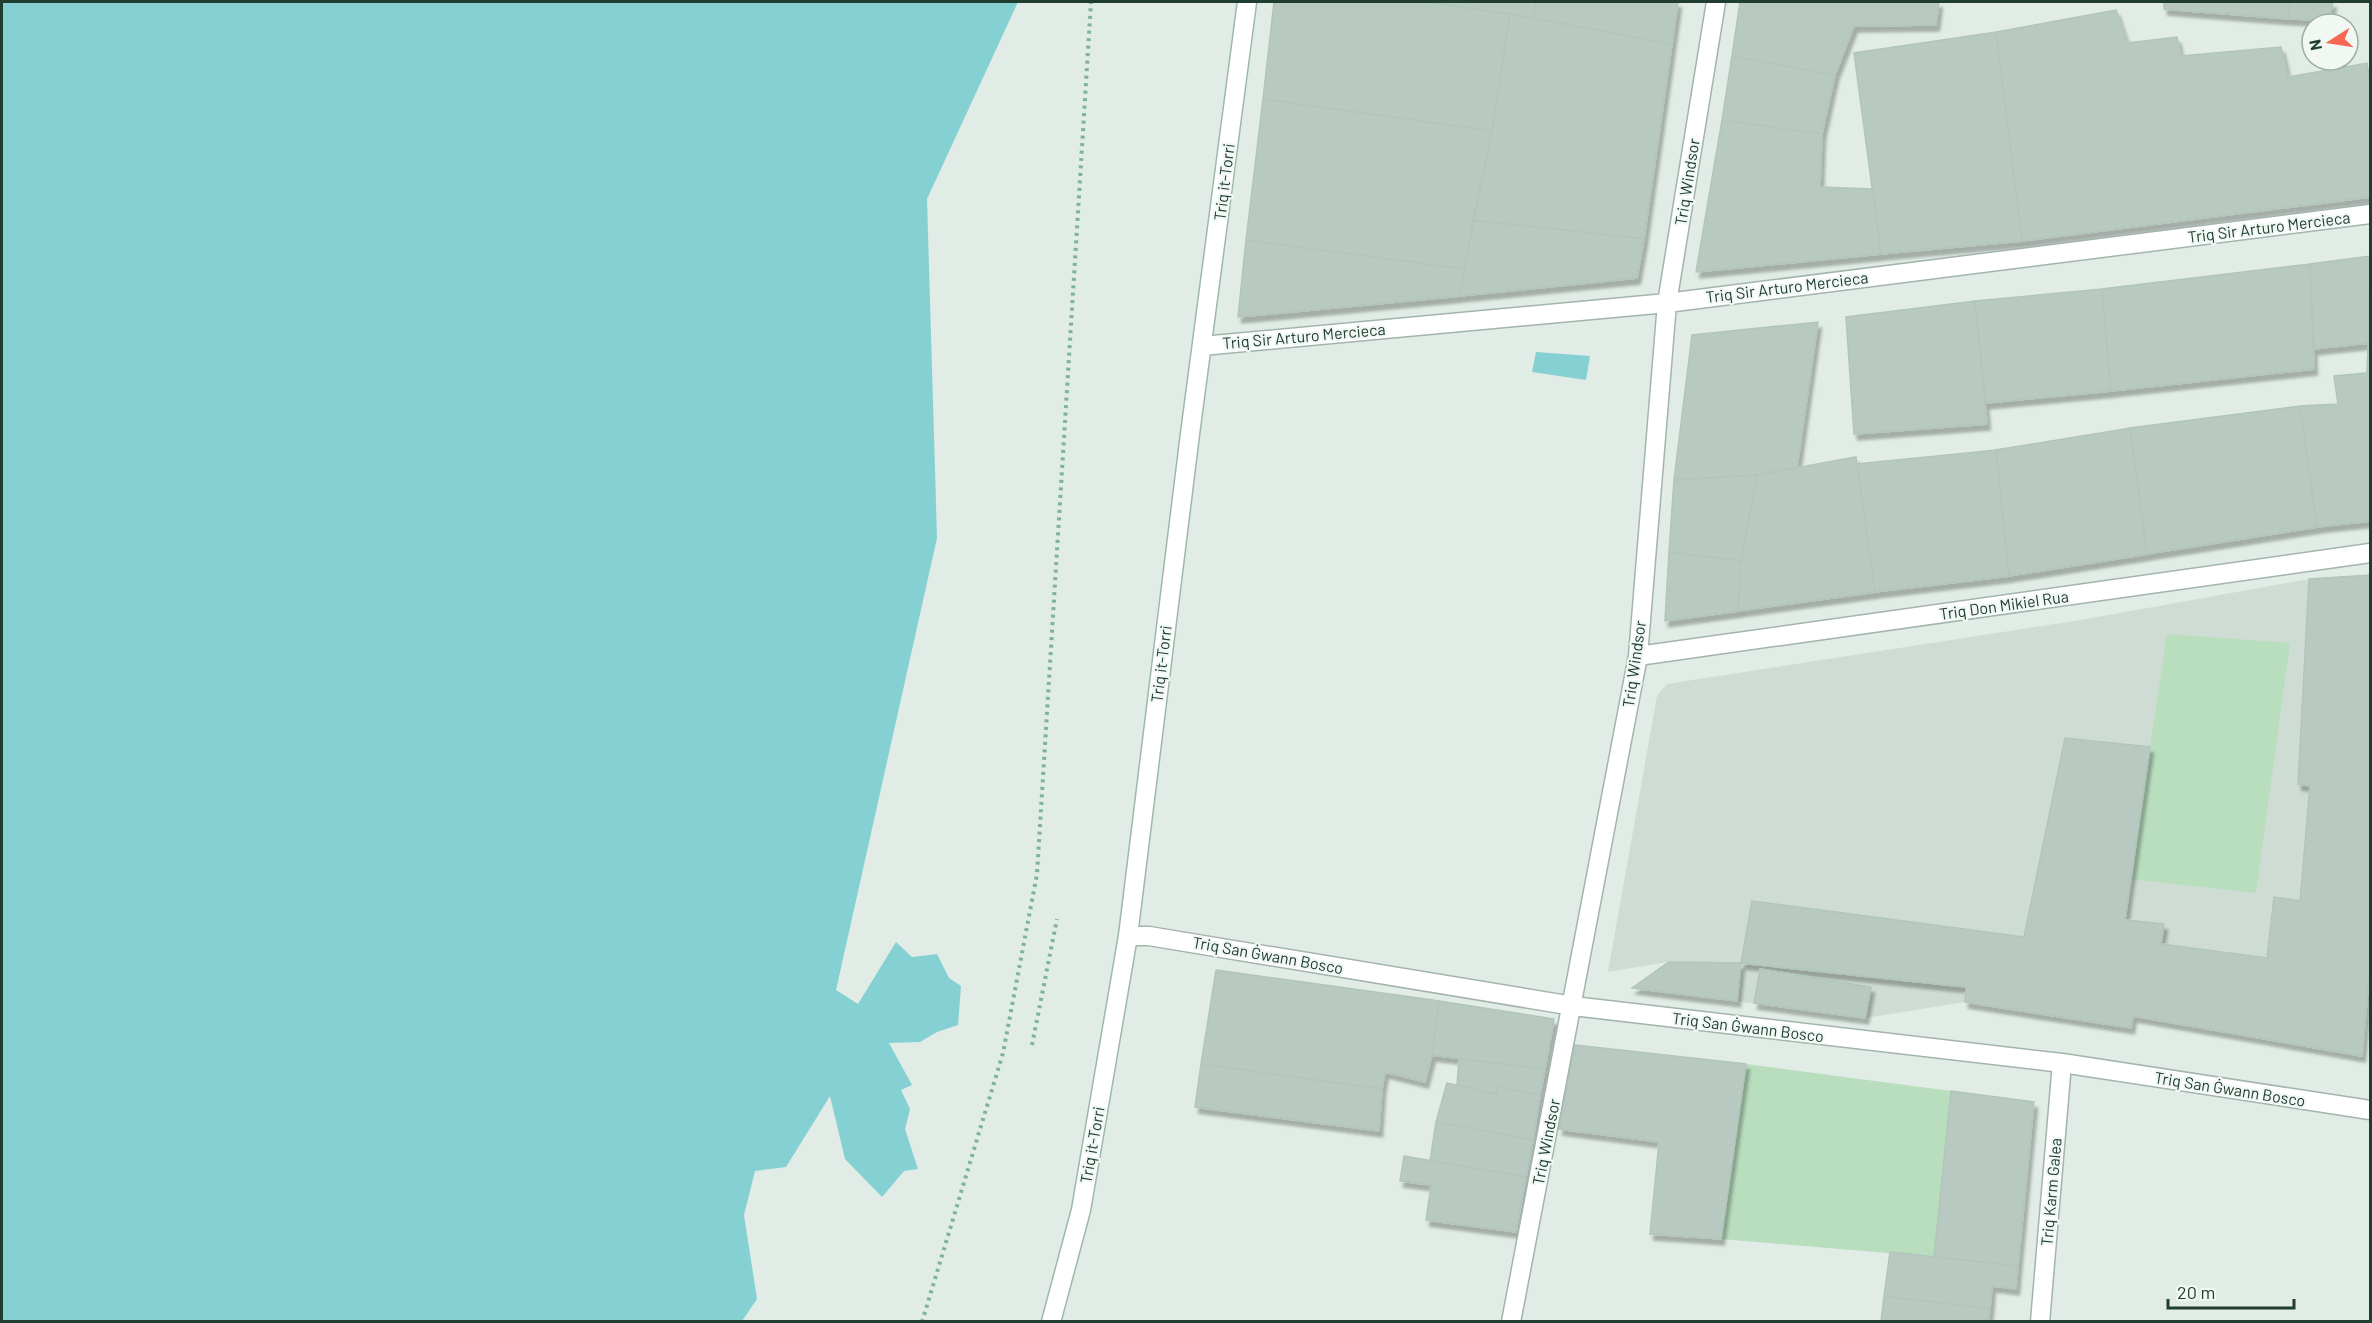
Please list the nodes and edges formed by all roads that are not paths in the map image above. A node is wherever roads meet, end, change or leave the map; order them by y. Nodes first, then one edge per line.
1 (1247, 2) edge
2 (1716, 2) edge
3 (2370, 214) edge
4 (1667, 303) junction
5 (1202, 346) junction
6 (2370, 553) edge
7 (1638, 656) junction
8 (1128, 936) junction
9 (1573, 1006) junction
10 (2062, 1064) junction
11 (2370, 1110) edge
12 (1051, 1322) edge
13 (1511, 1322) edge
14 (2040, 1322) edge

1 - 5 street, Triq it-Torri
2 - 4 street, Triq Windsor
3 - 4 street, Triq Sir Arturo Mercieca
4 - 5 street, Triq Sir Arturo Mercieca
4 - 7 street, Triq Windsor
5 - 8 street, Triq it-Torri
6 - 7 street, Triq Don Mikiel Rua
7 - 9 street, Triq Windsor
8 - 9 street, Triq San Ġwann Bosco
8 - 12 street, Triq it-Torri
9 - 10 street, Triq San Ġwann Bosco
9 - 13 street, Triq Windsor
10 - 11 street, Triq San Ġwann Bosco
10 - 14 street, Triq Karm Galea

